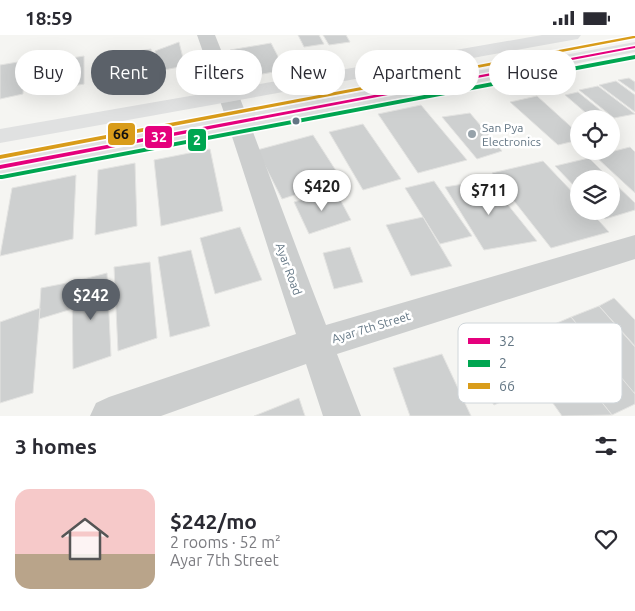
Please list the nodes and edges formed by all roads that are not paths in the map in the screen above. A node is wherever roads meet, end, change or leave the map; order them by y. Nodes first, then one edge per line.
1 (206, 35) edge
2 (572, 35) edge
3 (635, 47) edge
4 (234, 108) junction
5 (0, 136) edge
6 (0, 167) edge
7 (635, 247) edge
8 (316, 344) junction
9 (109, 416) edge
10 (342, 416) edge

1 - 4 street, Ayar Road
2 - 4 main road
3 - 4 main road
4 - 5 main road
4 - 6 main road
4 - 8 street, Ayar Road
7 - 8 street, Ayar 7th Street
8 - 9 street, Ayar 7th Street
8 - 10 street, Ayar Road

